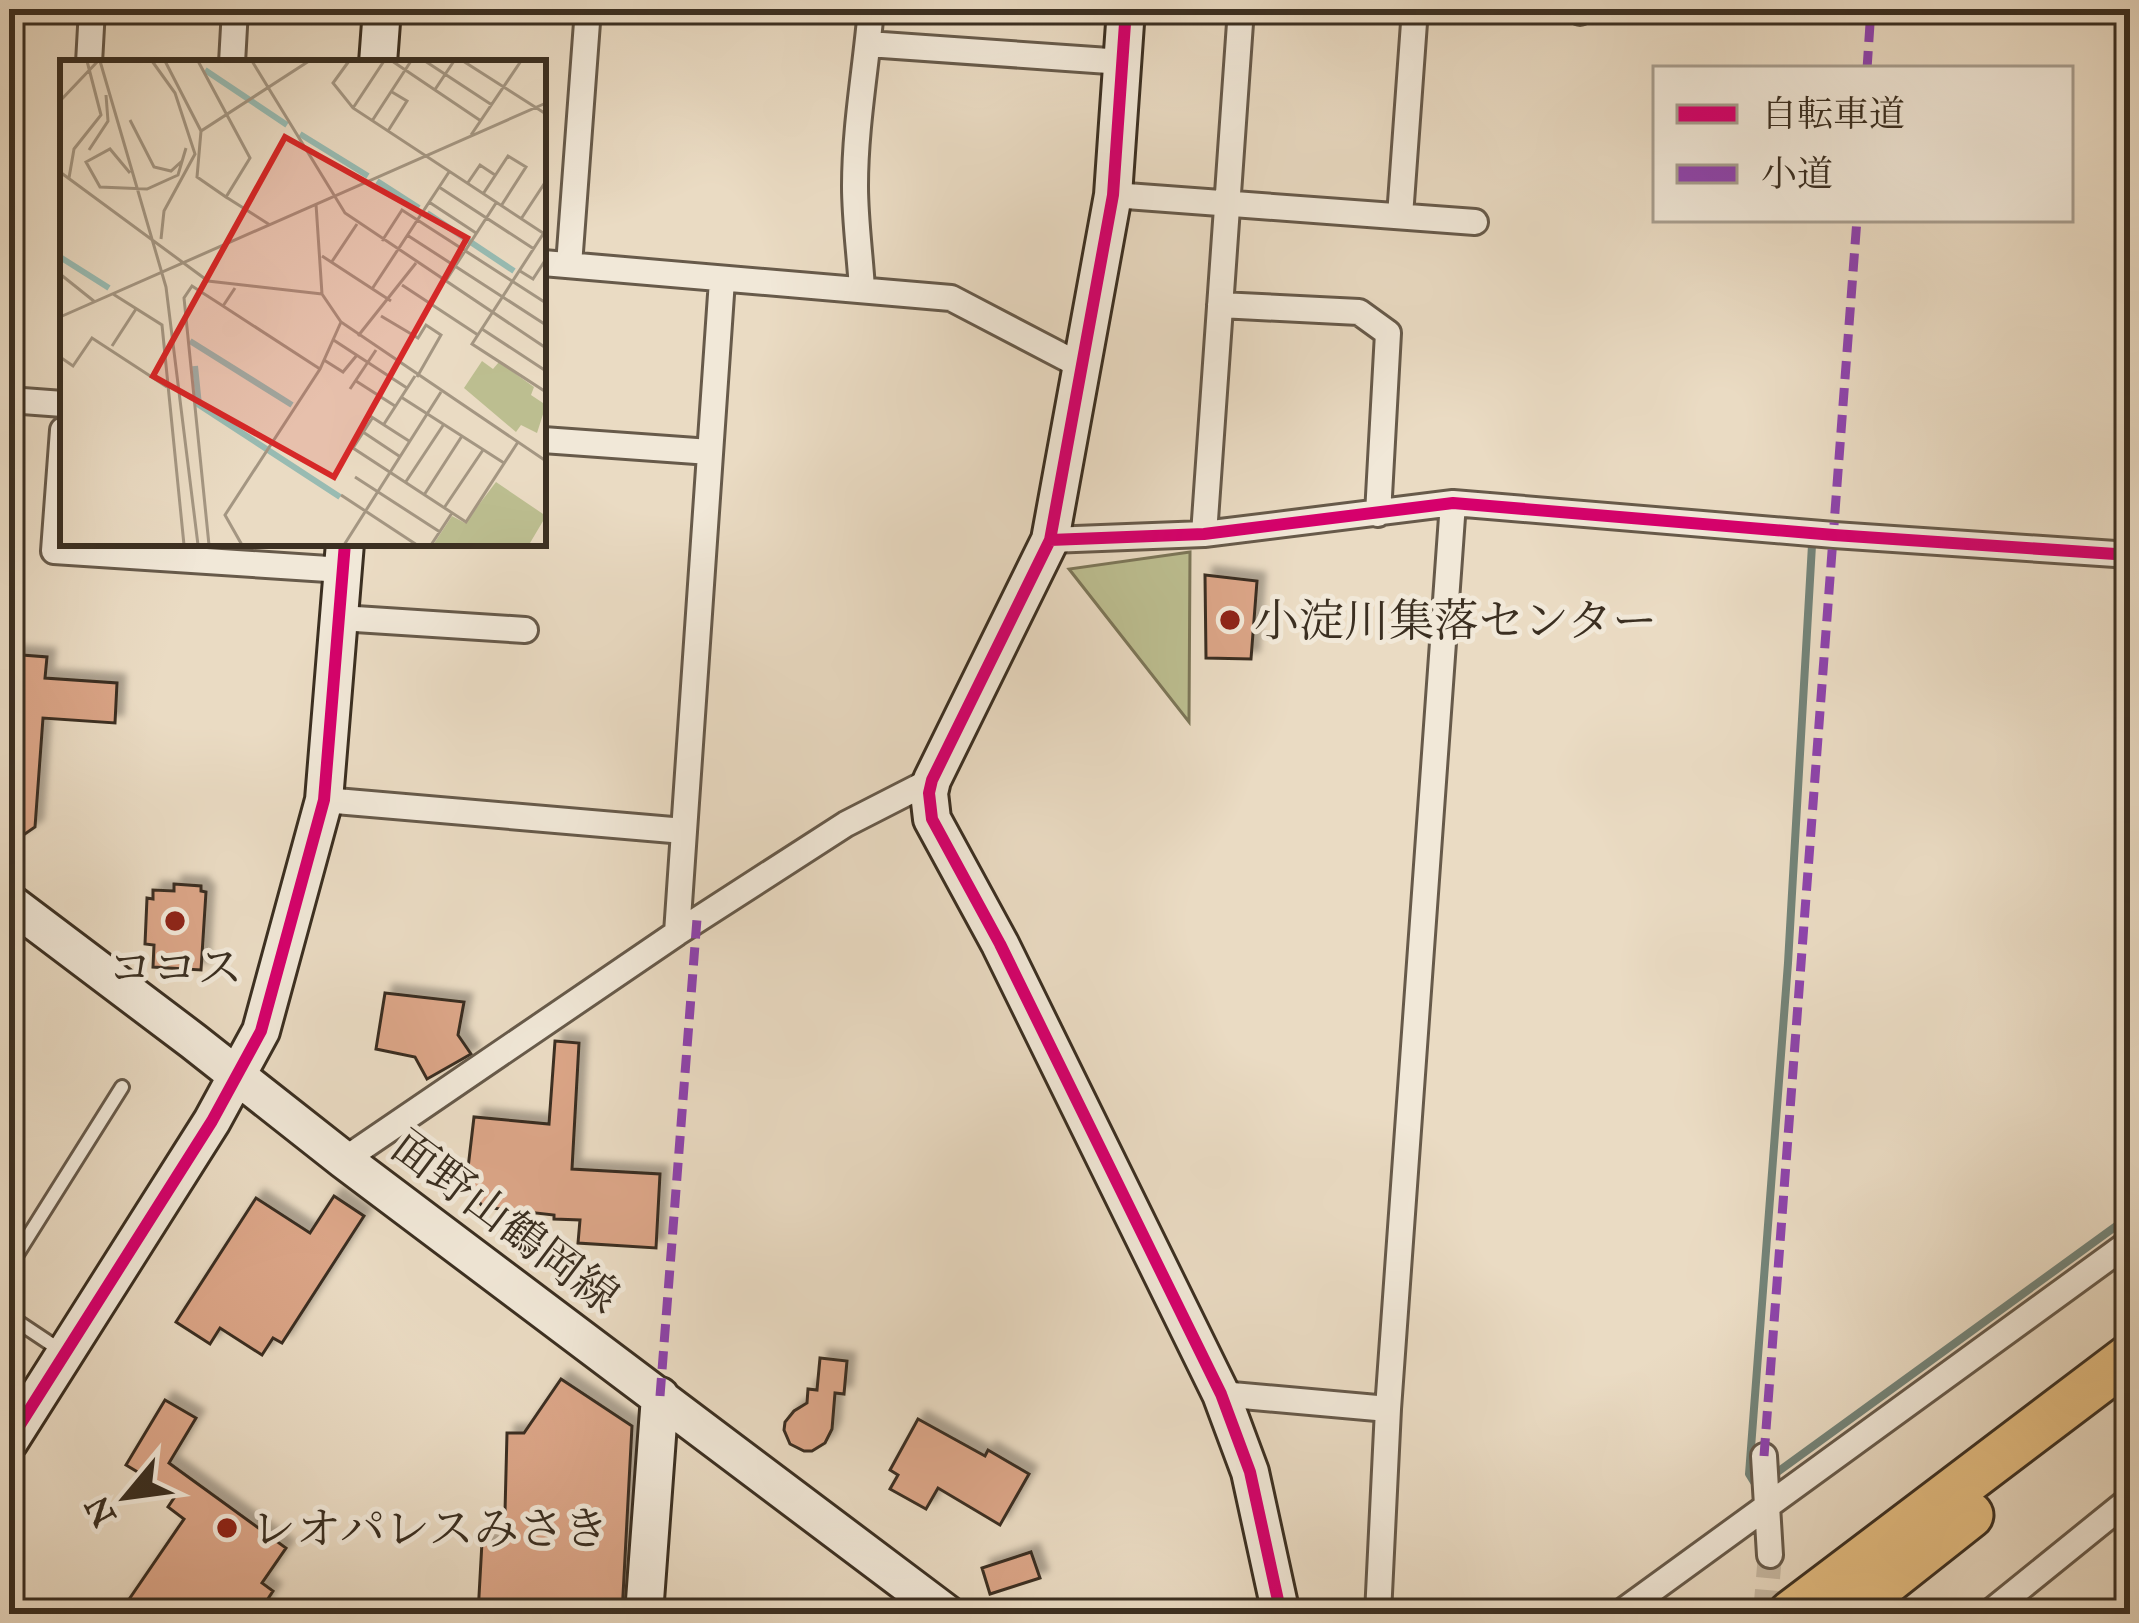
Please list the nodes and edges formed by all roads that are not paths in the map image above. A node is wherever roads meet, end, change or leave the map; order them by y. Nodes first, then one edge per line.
1 (92, 9) edge
2 (236, 9) edge
3 (382, 9) edge
4 (588, 9) edge
5 (871, 9) edge
6 (1126, 9) edge
7 (1241, 9) edge
8 (1415, 9) edge
9 (868, 44) junction
10 (88, 60) edge
11 (232, 60) edge
12 (378, 60) edge
13 (1123, 62) junction
14 (1113, 195) junction
15 (1227, 203) junction
16 (1400, 216) junction
17 (1475, 222) dead end
18 (546, 263) edge
19 (569, 265) junction
20 (722, 280) junction
21 (862, 289) junction
22 (1220, 305) junction
23 (1083, 368) junction
24 (9, 400) edge
25 (60, 404) edge
26 (546, 440) edge
27 (710, 452) junction
28 (60, 470) edge
29 (1453, 503) junction
30 (1378, 514) junction
31 (1204, 534) junction
32 (1050, 540) junction
33 (2130, 555) edge
34 (344, 556) edge
35 (340, 618) junction
36 (525, 630) dead end
37 (932, 780) junction
38 (324, 800) junction
39 (684, 831) junction
40 (16, 922) edge
41 (677, 933) junction
42 (238, 1076) junction
43 (122, 1087) dead end
44 (344, 1160) junction
45 (2130, 1241) edge
46 (9, 1267) edge
47 (9, 1316) edge
48 (66, 1354) junction
49 (2130, 1357) edge
50 (2130, 1393) edge
51 (1221, 1394) junction
52 (660, 1396) junction
53 (1388, 1408) junction
54 (9, 1442) edge
55 (1764, 1456) dead end
56 (2130, 1499) edge
57 (1766, 1508) junction
58 (1770, 1555) tunnel mouth
59 (644, 1614) edge
60 (947, 1614) edge
61 (1281, 1614) edge
62 (1378, 1614) edge
63 (1619, 1614) edge
64 (1790, 1614) edge
65 (1845, 1614) edge
66 (1988, 1614) edge

1 - 10 street
2 - 11 street
3 - 12 street
4 - 19 street
5 - 9 street
6 - 13 street
7 - 15 street
8 - 16 street
9 - 13 street
9 - 21 street
13 - 14 street
14 - 15 street
14 - 23 street
15 - 16 street
15 - 22 street
16 - 17 street
18 - 19 street
19 - 20 street
20 - 21 street
20 - 27 street
21 - 23 street
22 - 30 street
22 - 31 street
23 - 32 street
24 - 25 street
26 - 27 street
27 - 39 street
28 - 34 street
29 - 30 street
29 - 33 street
29 - 53 street
30 - 31 street
31 - 32 street
32 - 37 street
34 - 35 street
35 - 36 street
35 - 38 street
37 - 41 street
37 - 51 street
38 - 39 street
38 - 42 street
39 - 41 street
40 - 42 street, 面野山鶴岡線
41 - 44 street
42 - 44 street, 面野山鶴岡線
42 - 48 street
43 - 46 lane
44 - 52 street, 面野山鶴岡線
45 - 57 street
47 - 48 lane
48 - 54 street
49 - 64 highway
50 - 65 highway
51 - 53 street
51 - 61 street
52 - 59 street
52 - 60 street, 面野山鶴岡線
53 - 62 street
55 - 57 street
56 - 66 street
57 - 58 street
57 - 63 street

